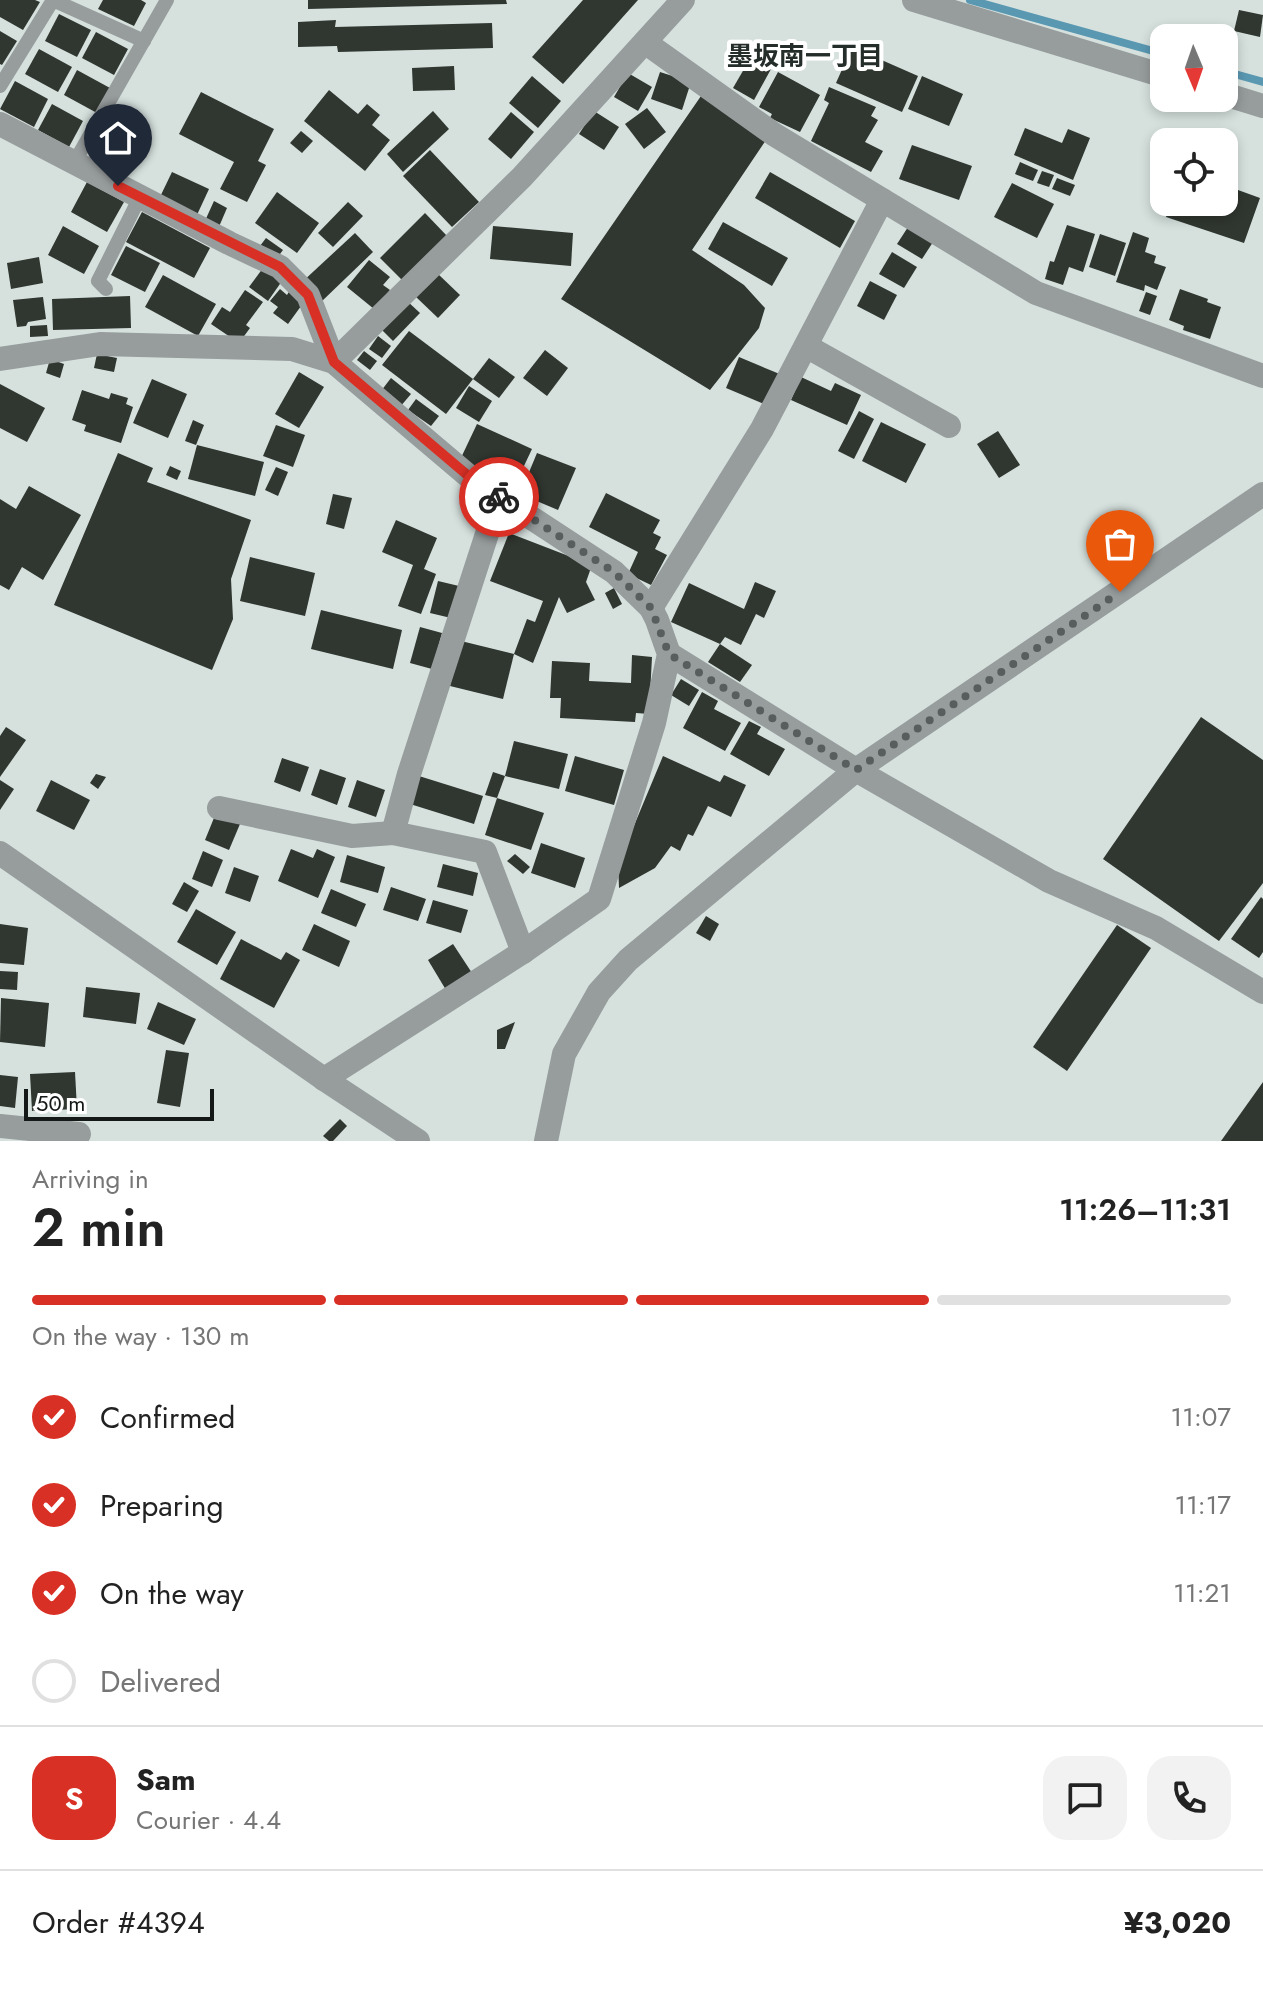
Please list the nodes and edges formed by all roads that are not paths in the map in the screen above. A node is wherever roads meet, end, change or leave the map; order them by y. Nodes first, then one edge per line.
1 (167, 0) edge
2 (683, 0) edge
3 (914, 0) edge
4 (144, 41) junction
5 (646, 43) junction
6 (1150, 72) edge
7 (0, 86) edge
8 (1238, 98) edge
9 (1263, 106) edge
10 (0, 124) edge
11 (74, 163) junction
12 (140, 197) junction
13 (882, 200) junction
14 (106, 289) dead end
15 (806, 346) junction
16 (0, 359) edge
17 (334, 362) junction
18 (1263, 376) edge
19 (949, 426) dead end
20 (1263, 494) edge
21 (499, 497) junction
22 (651, 608) junction
23 (669, 654) junction
24 (856, 770) junction
25 (219, 808) dead end
26 (393, 833) junction
27 (0, 853) edge
28 (523, 952) junction
29 (1263, 992) edge
30 (324, 1079) junction
31 (0, 1126) edge
32 (79, 1134) dead end
33 (418, 1141) edge
34 (546, 1141) edge

1 - 4 lane
2 - 5 street
3 - 6 street
4 - 7 lane
4 - 11 lane
5 - 13 street
5 - 17 street
8 - 9 street
10 - 11 street
11 - 12 street
12 - 14 lane
12 - 17 street
13 - 15 street
13 - 18 street
15 - 19 street
15 - 22 street
16 - 17 street
17 - 21 street
20 - 24 street
21 - 22 street
21 - 26 street
22 - 23 street
23 - 24 street
23 - 28 street
24 - 29 street
24 - 34 street
25 - 26 street
26 - 28 street
27 - 30 street
28 - 30 street
30 - 33 street
31 - 32 street

